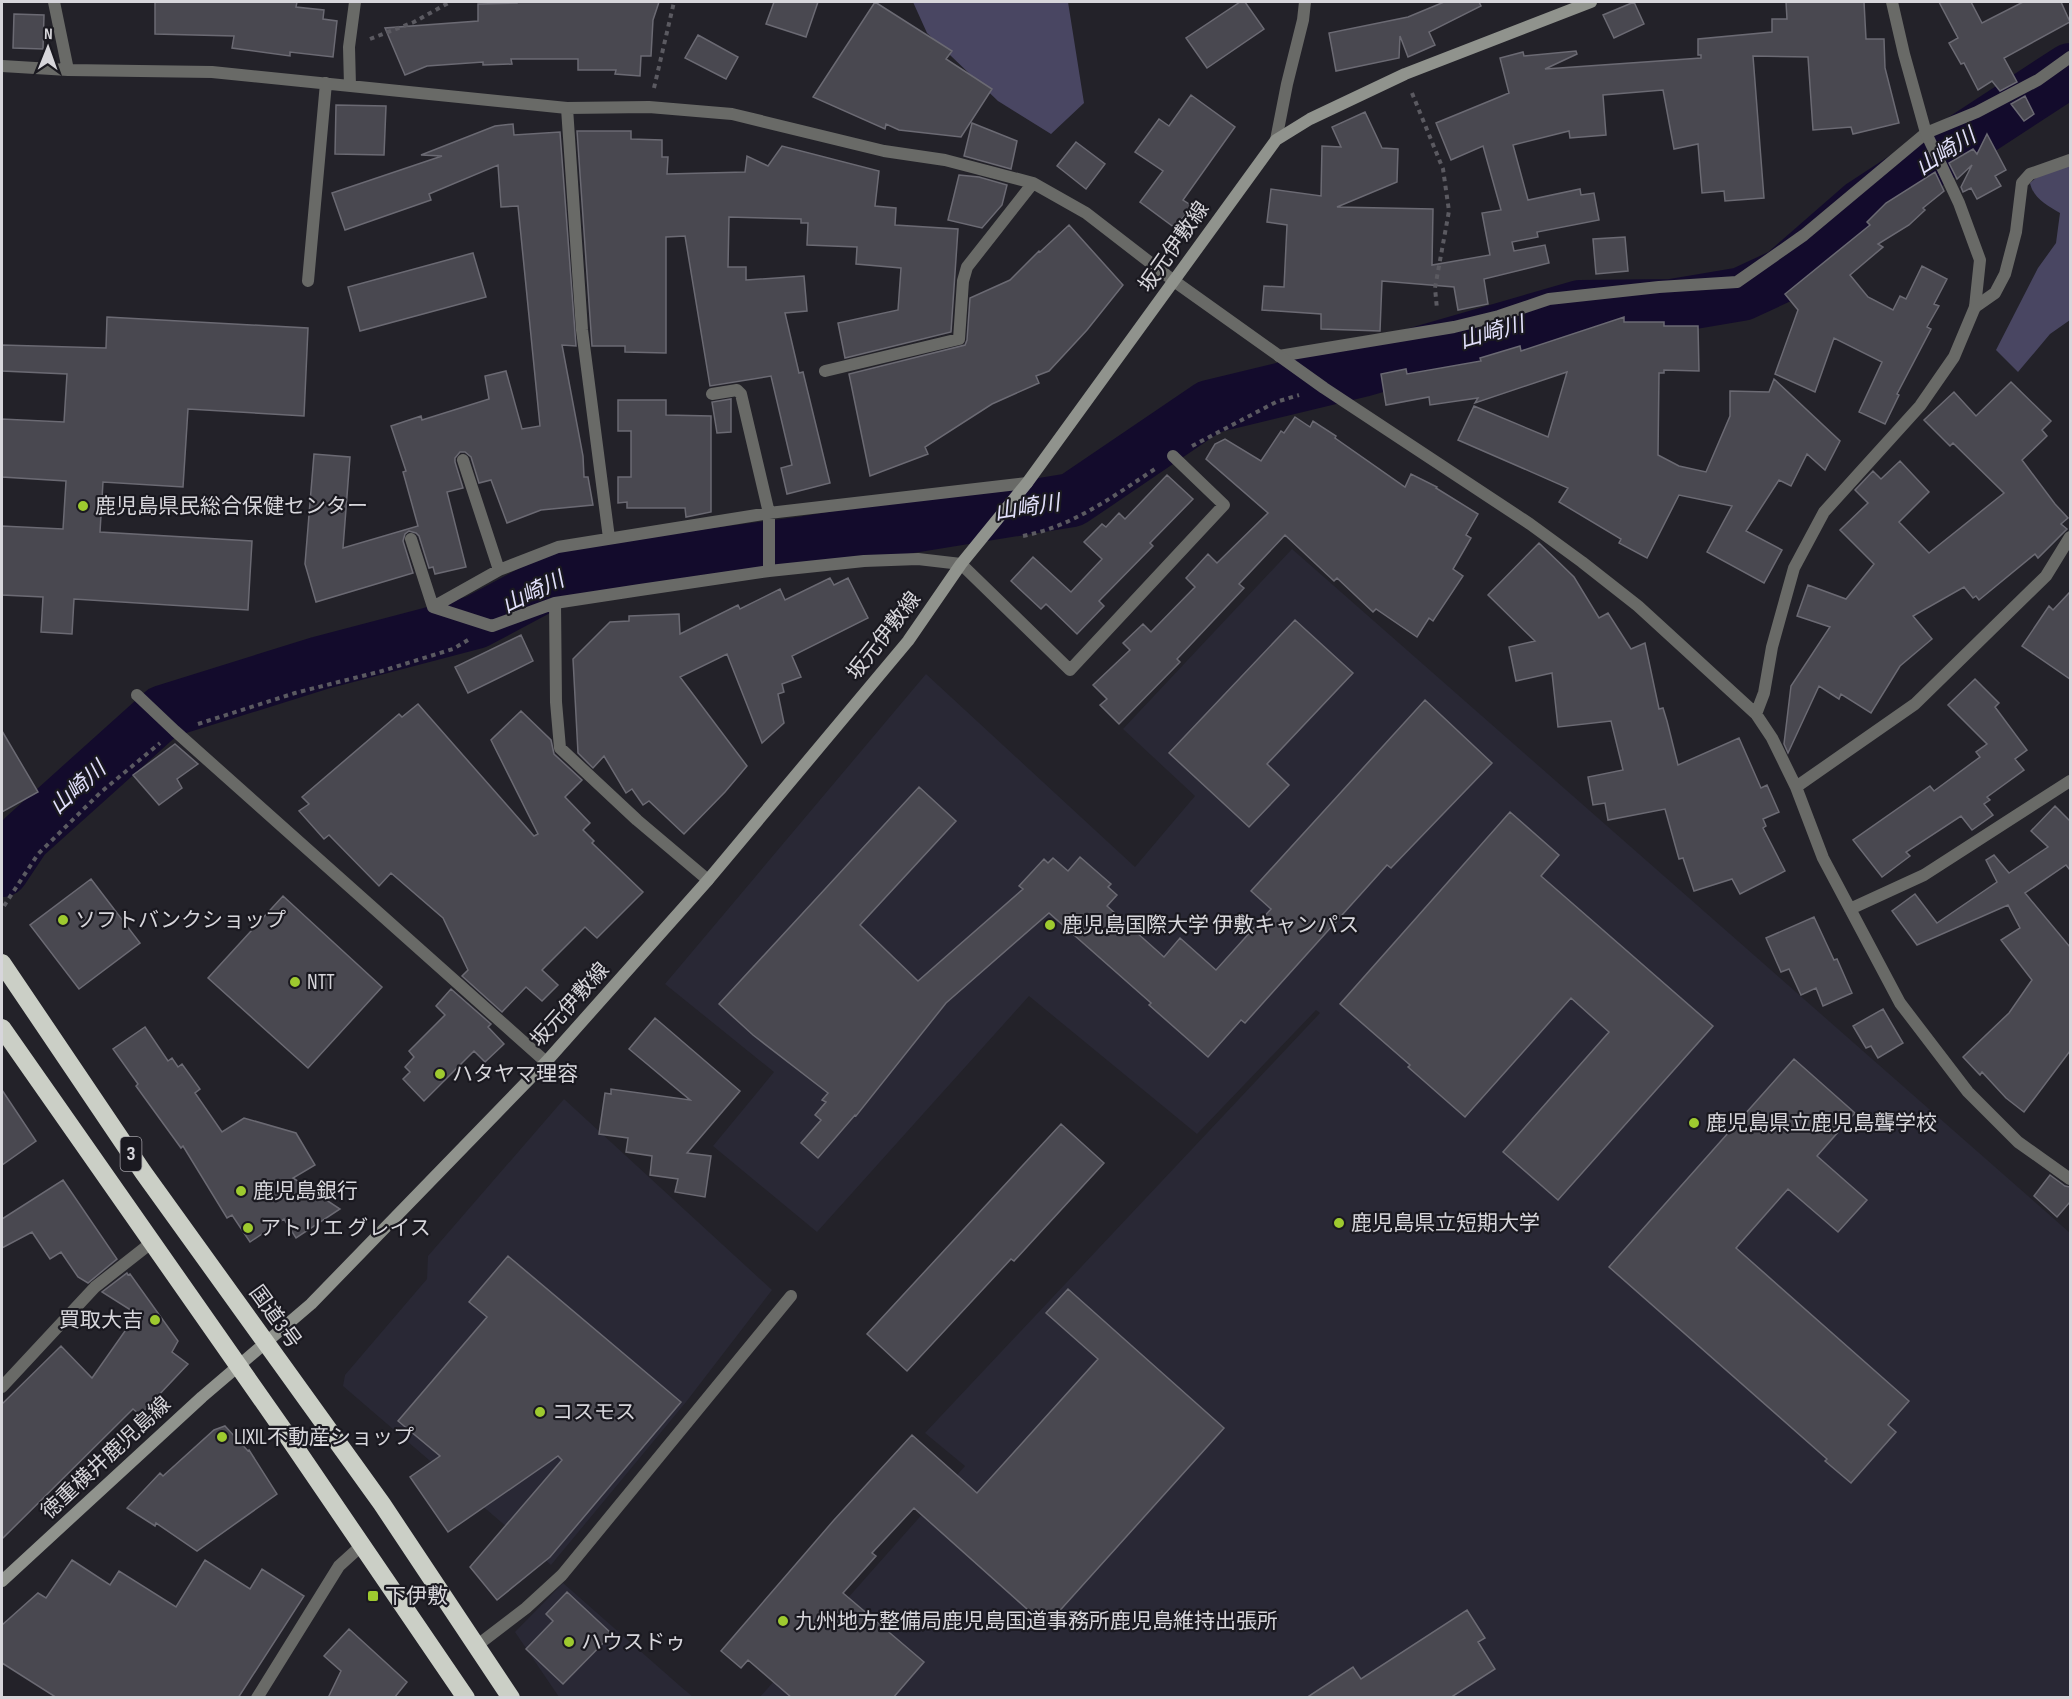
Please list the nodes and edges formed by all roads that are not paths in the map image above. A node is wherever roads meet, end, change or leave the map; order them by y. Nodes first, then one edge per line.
1 (54, 2) edge
2 (355, 2) edge
3 (1305, 2) edge
4 (1591, 2) edge
5 (1892, 2) edge
6 (2070, 57) edge
7 (2, 66) edge
8 (68, 70) junction
9 (326, 83) junction
10 (350, 86) junction
11 (567, 108) junction
12 (1926, 133) junction
13 (1276, 140) junction
14 (2070, 160) edge
15 (1033, 183) junction
16 (308, 281) dead end
17 (1174, 281) junction
18 (1975, 307) junction
19 (1279, 356) junction
20 (825, 371) dead end
21 (712, 394) dead end
22 (1173, 456) dead end
23 (463, 460) dead end
24 (1024, 486) junction
25 (769, 513) junction
26 (2070, 537) edge
27 (411, 538) dead end
28 (609, 538) junction
29 (961, 564) junction
30 (499, 570) junction
31 (769, 571) junction
32 (555, 603) junction
33 (433, 607) junction
34 (137, 695) dead end
35 (1756, 714) junction
36 (2070, 781) edge
37 (1796, 787) junction
38 (708, 880) junction
39 (1850, 909) junction
40 (2, 963) edge
41 (2, 1028) edge
42 (546, 1062) junction
43 (2070, 1179) edge
44 (152, 1242) junction
45 (791, 1296) dead end
46 (266, 1343) junction
47 (238, 1366) junction
48 (2, 1387) edge
49 (361, 1546) junction
50 (2, 1581) edge
51 (476, 1647) junction
52 (257, 1698) edge
53 (466, 1698) edge
54 (511, 1698) edge

1 - 8 street
2 - 10 street
3 - 13 street
4 - 13 main road, 坂元伊敷線
5 - 12 street
6 - 12 street
7 - 8 street
8 - 9 street
9 - 10 street
9 - 16 street
10 - 11 street
11 - 15 street
11 - 28 street
12 - 18 street
12 - 19 street
13 - 17 main road, 坂元伊敷線
14 - 18 street
15 - 17 street
15 - 20 street
17 - 19 street
17 - 24 main road, 坂元伊敷線
18 - 35 street
19 - 35 street
21 - 25 street
22 - 29 street
23 - 30 street
24 - 25 street
24 - 29 main road, 坂元伊敷線
25 - 28 street
25 - 31 street
26 - 37 street
27 - 33 street
28 - 30 street
29 - 31 street
29 - 38 main road, 坂元伊敷線
30 - 33 street
31 - 32 street
32 - 33 street
32 - 38 street
34 - 42 street
35 - 37 street
36 - 39 street
37 - 39 street
38 - 42 main road, 坂元伊敷線
39 - 43 street
40 - 46 highway, 国道3号 / 3
41 - 44 highway, 3
42 - 46 main road, 坂元伊敷線
44 - 47 highway, 3
44 - 48 street
45 - 51 street
46 - 47 main road, 坂元伊敷線
46 - 51 highway, 国道3号 / 3
47 - 49 highway, 3
47 - 50 main road, 徳重横井鹿児島線
49 - 52 street
49 - 53 highway, 3
51 - 54 highway, 国道3号 / 3

